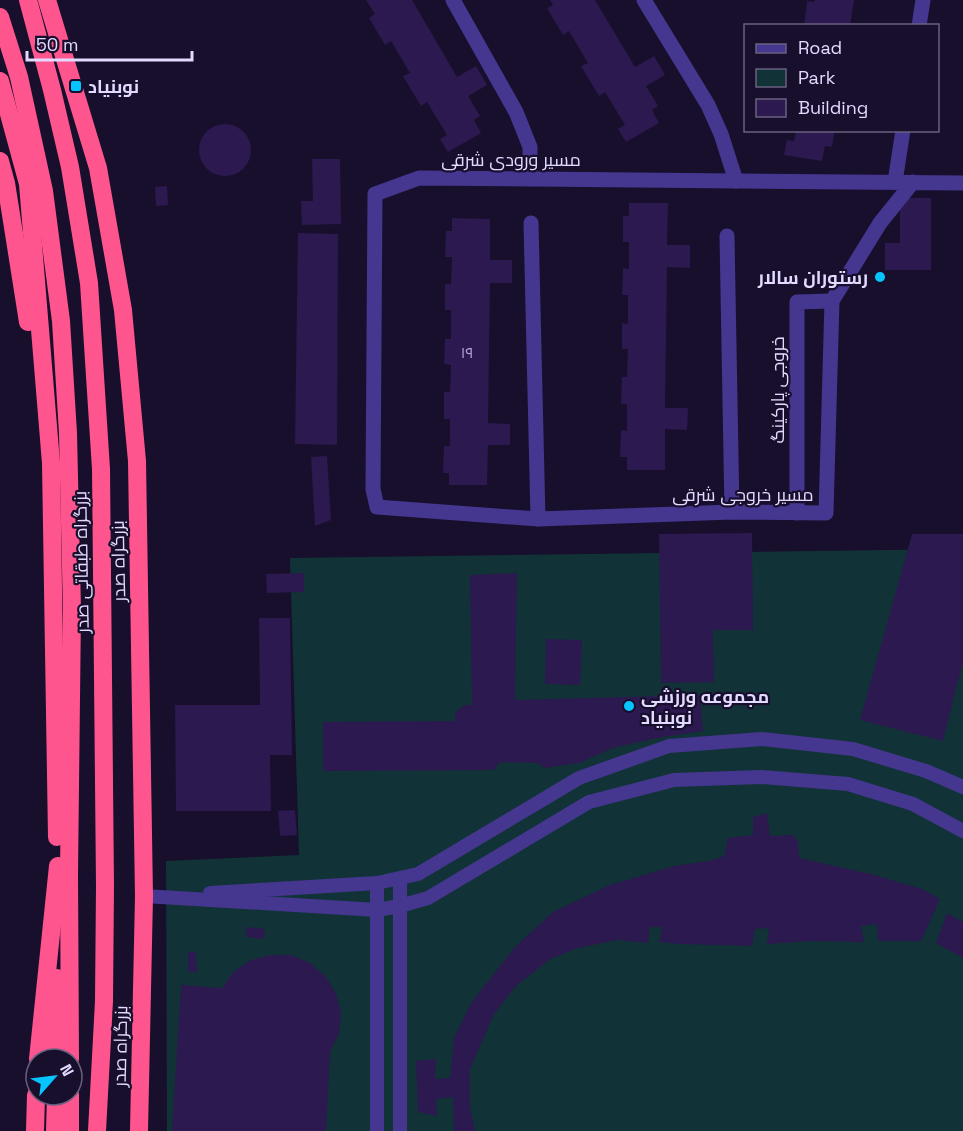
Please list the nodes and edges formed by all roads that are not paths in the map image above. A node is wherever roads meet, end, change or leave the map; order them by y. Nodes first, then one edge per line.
1 (28, 0) edge
2 (47, 0) edge
3 (453, 0) edge
4 (644, 0) edge
5 (922, 0) edge
6 (0, 17) edge
7 (919, 24) edge
8 (0, 81) edge
9 (903, 132) edge
10 (0, 161) edge
11 (530, 179) junction
12 (736, 181) junction
13 (895, 182) junction
14 (913, 182) junction
15 (963, 183) edge
16 (531, 223) dead end
17 (727, 236) dead end
18 (832, 301) junction
19 (51, 463) junction
20 (377, 507) joint
21 (732, 512) junction
22 (797, 513) junction
23 (538, 519) junction
24 (963, 787) edge
25 (963, 831) edge
26 (58, 866) junction
27 (400, 879) junction
28 (377, 883) junction
29 (144, 896) junction
30 (400, 906) junction
31 (377, 910) junction
32 (39, 1047) edge
33 (56, 1047) edge
34 (70, 1047) edge
35 (36, 1107) edge
36 (56, 1107) edge
37 (70, 1107) edge
38 (35, 1131) edge
39 (55, 1131) edge
40 (70, 1131) edge
41 (97, 1131) edge
42 (139, 1131) edge
43 (151, 1131) edge
44 (377, 1131) edge
45 (400, 1131) edge

1 - 41 highway, بزرگراه طبقاتی صدر
2 - 29 highway, بزرگراه صدر
3 - 11 street
4 - 12 street
5 - 7 street
6 - 34 highway, بزرگراه طبقاتی صدر
8 - 19 highway
9 - 13 street
10 - 19 highway
11 - 12 street, مسیر ورودی شرقی
11 - 20 street, مسیر ورودی شرقی
12 - 13 street, مسیر ورودی شرقی
13 - 14 street, مسیر ورودی شرقی
14 - 15 street, مسیر ورودی شرقی
14 - 18 street, مسیر خروجی شرقی
16 - 23 street
17 - 21 street
18 - 22 street, مسیر خروجی شرقی
18 - 22 street, خروجی پارکینگ
19 - 26 highway
20 - 23 street, مسیر خروجی شرقی
21 - 22 street, مسیر خروجی شرقی
21 - 23 street, مسیر خروجی شرقی
24 - 27 lane
25 - 30 lane
26 - 32 highway
26 - 33 highway
27 - 28 lane
27 - 30 lane
28 - 29 lane
28 - 31 lane
29 - 31 lane
29 - 42 highway, بزرگراه صدر
29 - 43 highway
30 - 31 lane
30 - 45 lane
31 - 44 lane
35 - 38 highway
36 - 39 highway
37 - 40 highway

